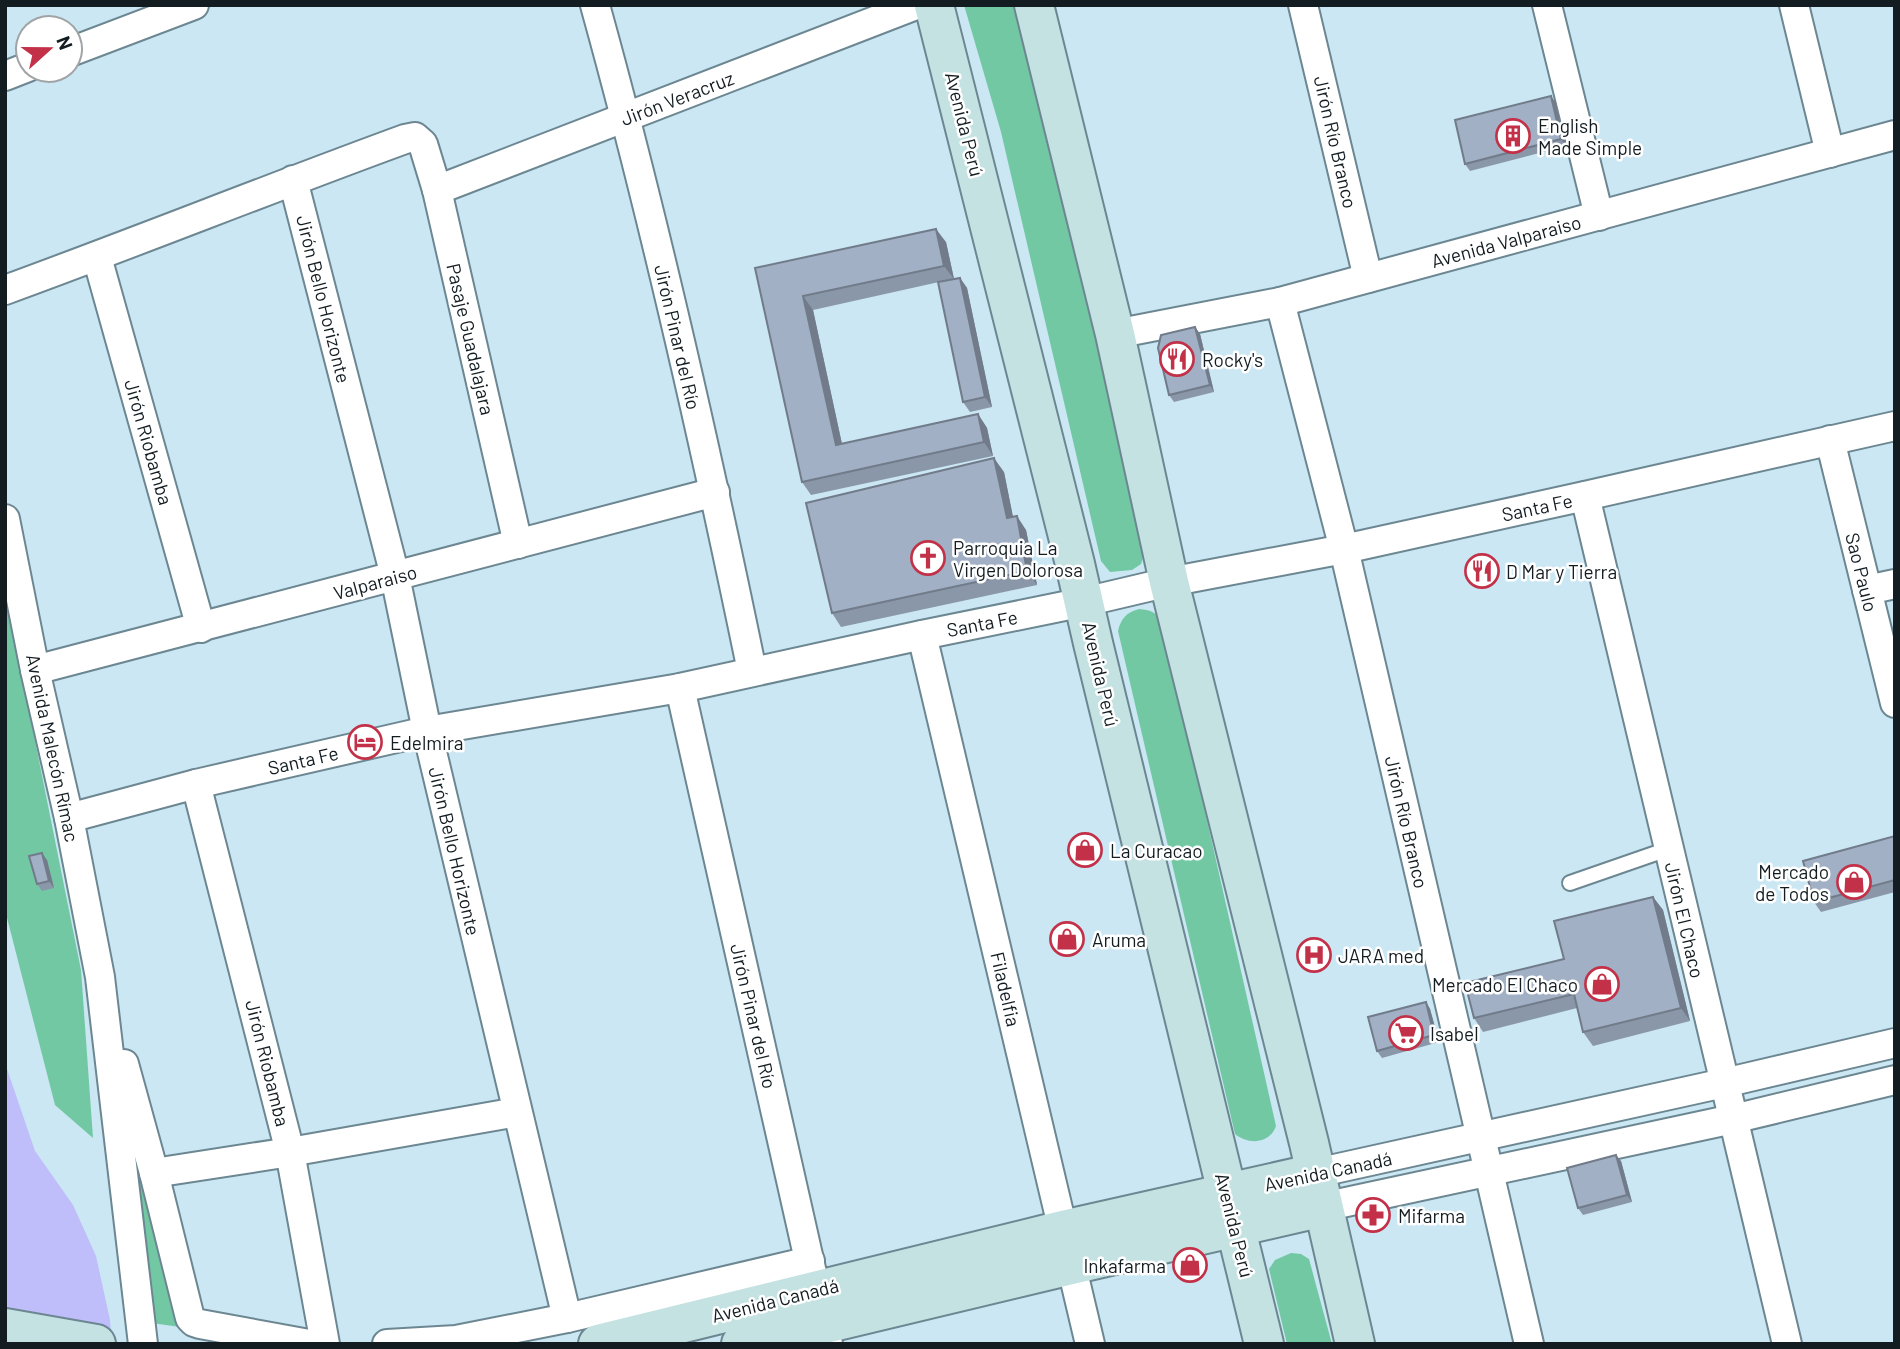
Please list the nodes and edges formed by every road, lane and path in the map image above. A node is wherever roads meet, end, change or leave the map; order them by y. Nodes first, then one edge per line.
1 (194, 5) edge
2 (595, 5) edge
3 (916, 5) edge
4 (934, 5) edge
5 (1034, 5) edge
6 (1303, 5) edge
7 (1547, 5) edge
8 (1794, 5) edge
9 (84, 47) edge
10 (626, 118) junction
11 (1895, 135) edge
12 (1830, 153) junction
13 (293, 180) junction
14 (437, 190) junction
15 (1599, 216) junction
16 (97, 257) junction
17 (1368, 278) junction
18 (5, 290) edge
19 (1280, 302) junction
20 (1115, 334) junction
21 (1895, 426) edge
22 (1830, 440) junction
23 (715, 492) junction
24 (1584, 496) junction
25 (5, 519) edge
26 (518, 544) junction
27 (1344, 549) junction
28 (395, 576) junction
29 (1170, 582) junction
30 (1895, 584) edge
31 (1867, 590) junction
32 (1084, 603) junction
33 (201, 628) junction
34 (922, 635) junction
35 (35, 670) junction
36 (752, 671) junction
37 (680, 688) junction
38 (1895, 703) edge
39 (427, 731) junction
40 (196, 784) junction
41 (69, 818) junction
42 (1668, 849) junction
43 (1570, 883) dead end
44 (100, 977) junction
45 (1895, 1043) edge
46 (1895, 1080) edge
47 (1724, 1083) junction
48 (517, 1112) junction
49 (1733, 1119) junction
50 (1481, 1137) junction
51 (290, 1152) junction
52 (155, 1173) junction
53 (1488, 1173) junction
54 (1320, 1190) junction
55 (1232, 1210) junction
56 (1067, 1247) junction
57 (820, 1304) edge
58 (567, 1318) junction
59 (5, 1328) edge
60 (96, 1344) edge
61 (143, 1344) edge
62 (309, 1344) edge
63 (325, 1344) edge
64 (387, 1344) edge
65 (598, 1344) edge
66 (741, 1344) edge
67 (1090, 1344) edge
68 (1264, 1344) edge
69 (1355, 1344) edge
70 (1529, 1344) edge
71 (1787, 1344) edge

1 - 9 street
2 - 10 street, Jirón Pinar del Río
3 - 10 street, Jirón Veracruz
4 - 32 main road, Avenida Perú
5 - 20 main road
6 - 17 street, Jirón Río Branco
7 - 15 street
8 - 12 street
10 - 14 street, Jirón Veracruz
10 - 23 street, Jirón Pinar del Río
11 - 12 street, Avenida Valparaiso
12 - 15 street, Avenida Valparaiso
13 - 14 street, Pasaje Guadalajara
13 - 16 street
13 - 28 street, Jirón Bello Horizonte
14 - 26 street, Pasaje Guadalajara
15 - 17 street, Avenida Valparaiso
16 - 18 street
16 - 33 street, Jirón Riobamba
17 - 19 street, Avenida Valparaiso
19 - 20 street, Avenida Valparaiso
19 - 27 street, Jirón Río Branco
20 - 29 main road
21 - 22 street, Santa Fe
22 - 24 street, Santa Fe
22 - 31 street, Sao Paulo
23 - 26 street, Valparaiso
23 - 36 street, Jirón Pinar del Río
24 - 27 street, Santa Fe
24 - 42 street, Jirón El Chaco
25 - 35 street, Avenida Malecón Rímac
26 - 28 street, Valparaiso
27 - 29 street, Santa Fe
27 - 50 street, Jirón Río Branco
28 - 33 street, Valparaiso
28 - 39 street, Jirón Bello Horizonte
29 - 32 street, Santa Fe
29 - 54 main road
30 - 31 street
31 - 38 street, Sao Paulo
32 - 34 street, Santa Fe
32 - 55 main road, Avenida Perú
33 - 35 street, Valparaiso
34 - 36 street, Santa Fe
34 - 56 street, Filadelfia
35 - 41 street, Avenida Malecón Rímac
36 - 37 street, Santa Fe
37 - 39 street, Santa Fe
37 - 57 street, Jirón Pinar del Río
39 - 40 street, Santa Fe
39 - 48 street, Jirón Bello Horizonte
40 - 41 street, Santa Fe
40 - 51 street, Jirón Riobamba
41 - 44 street, Avenida Malecón Rímac
42 - 43 lane
42 - 47 street, Jirón El Chaco
44 - 52 street, Avenida Malecón Rímac
44 - 61 street, Avenida Malecón Rímac
45 - 47 street, Avenida Canadá
46 - 49 street, Avenida Canadá
47 - 49 street, Jirón El Chaco
47 - 50 street, Avenida Canadá
48 - 51 street
48 - 58 street, Jirón Bello Horizonte
49 - 53 street, Avenida Canadá
49 - 71 street, Jirón El Chaco
50 - 53 street, Jirón Río Branco
50 - 54 street, Avenida Canadá
51 - 52 street
51 - 63 street, Jirón Riobamba
52 - 62 street, Avenida Malecón Rímac
53 - 54 street, Avenida Canadá
53 - 70 street, Jirón Río Branco
54 - 55 main road, Avenida Canadá
54 - 69 main road
55 - 56 main road, Avenida Canadá
55 - 68 main road, Avenida Perú
56 - 57 main road, Avenida Canadá
56 - 67 street, Filadelfia
57 - 58 street, Avenida Canadá
57 - 65 main road, Avenida Canadá
57 - 66 main road, Avenida Canadá
58 - 64 street, Avenida Canadá
59 - 60 main road

